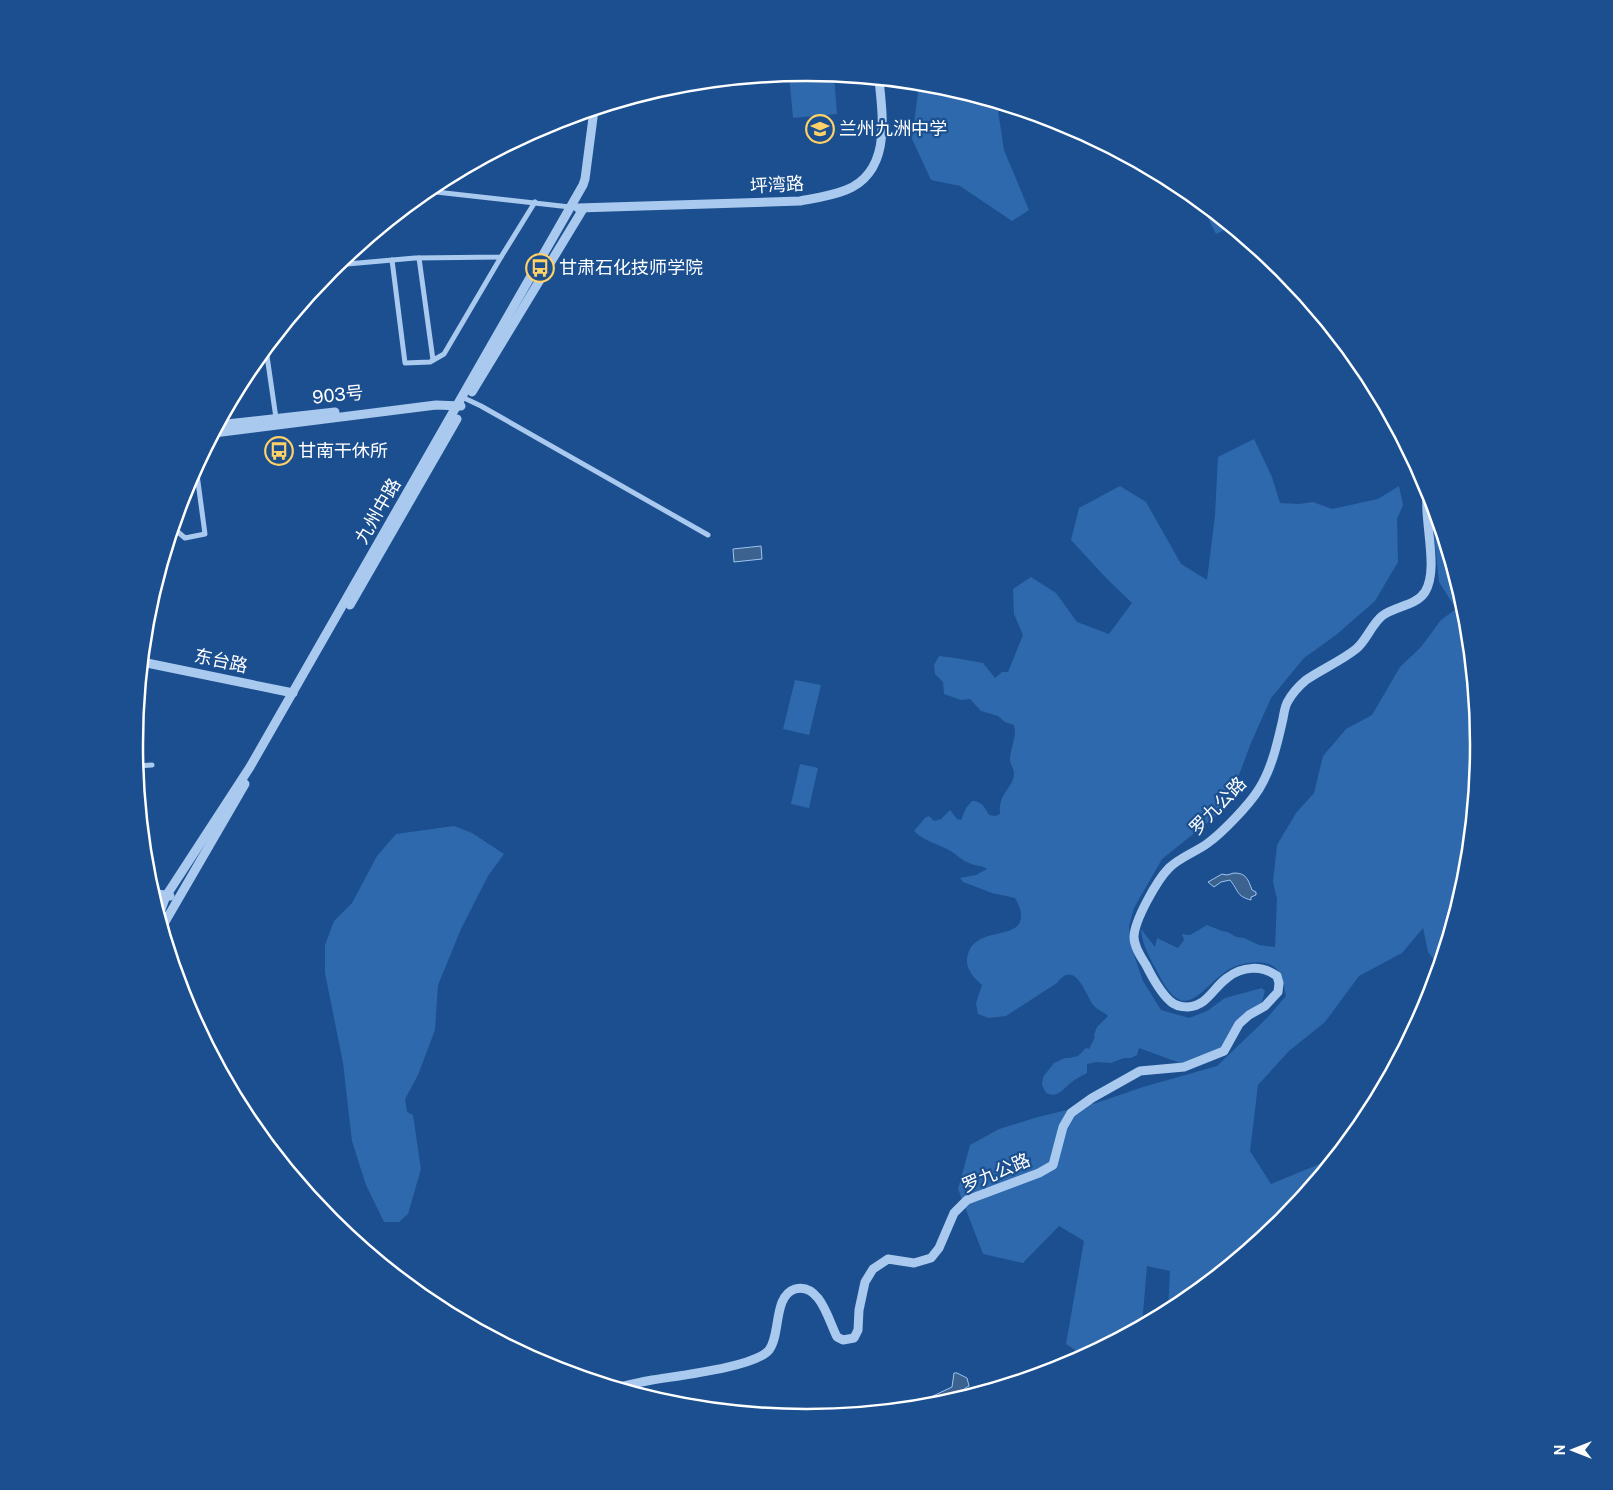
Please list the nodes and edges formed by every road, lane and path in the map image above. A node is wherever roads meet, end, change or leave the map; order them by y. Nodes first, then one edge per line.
1 (879, 86) edge
2 (593, 116) edge
3 (439, 192) edge
4 (535, 202) junction
5 (570, 208) junction
6 (583, 209) junction
7 (501, 257) junction
8 (419, 258) junction
9 (392, 260) junction
10 (350, 264) edge
11 (268, 358) edge
12 (433, 360) junction
13 (462, 402) junction
14 (276, 418) junction
15 (226, 424) edge
16 (221, 432) edge
17 (198, 480) edge
18 (1426, 507) edge
19 (178, 532) edge
20 (708, 535) dead end
21 (148, 663) edge
22 (293, 693) junction
23 (152, 765) dead end
24 (143, 766) edge
25 (161, 897) edge
26 (161, 899) edge
27 (165, 899) junction
28 (178, 900) junction
29 (163, 905) edge
30 (166, 920) edge
31 (630, 1385) edge

1 - 6 street, 坪湾路
2 - 5 street, 九州中路
3 - 4 street
4 - 5 street
4 - 7 street
5 - 6 street, 坪湾路
5 - 13 street, 九州中路
6 - 13 street
7 - 8 street
7 - 12 street
8 - 9 street
8 - 12 street
9 - 10 street
9 - 12 street
11 - 14 street
13 - 14 street, 903号
13 - 16 street
13 - 20 street
13 - 22 street, 九州中路
13 - 28 street
14 - 15 street, 903号
17 - 19 street
18 - 31 street, 罗九公路
21 - 22 street, 东台路
22 - 27 street, 九州中路
23 - 24 street
25 - 27 street
26 - 27 street
27 - 28 street
27 - 29 street, 九州中路
28 - 30 street

